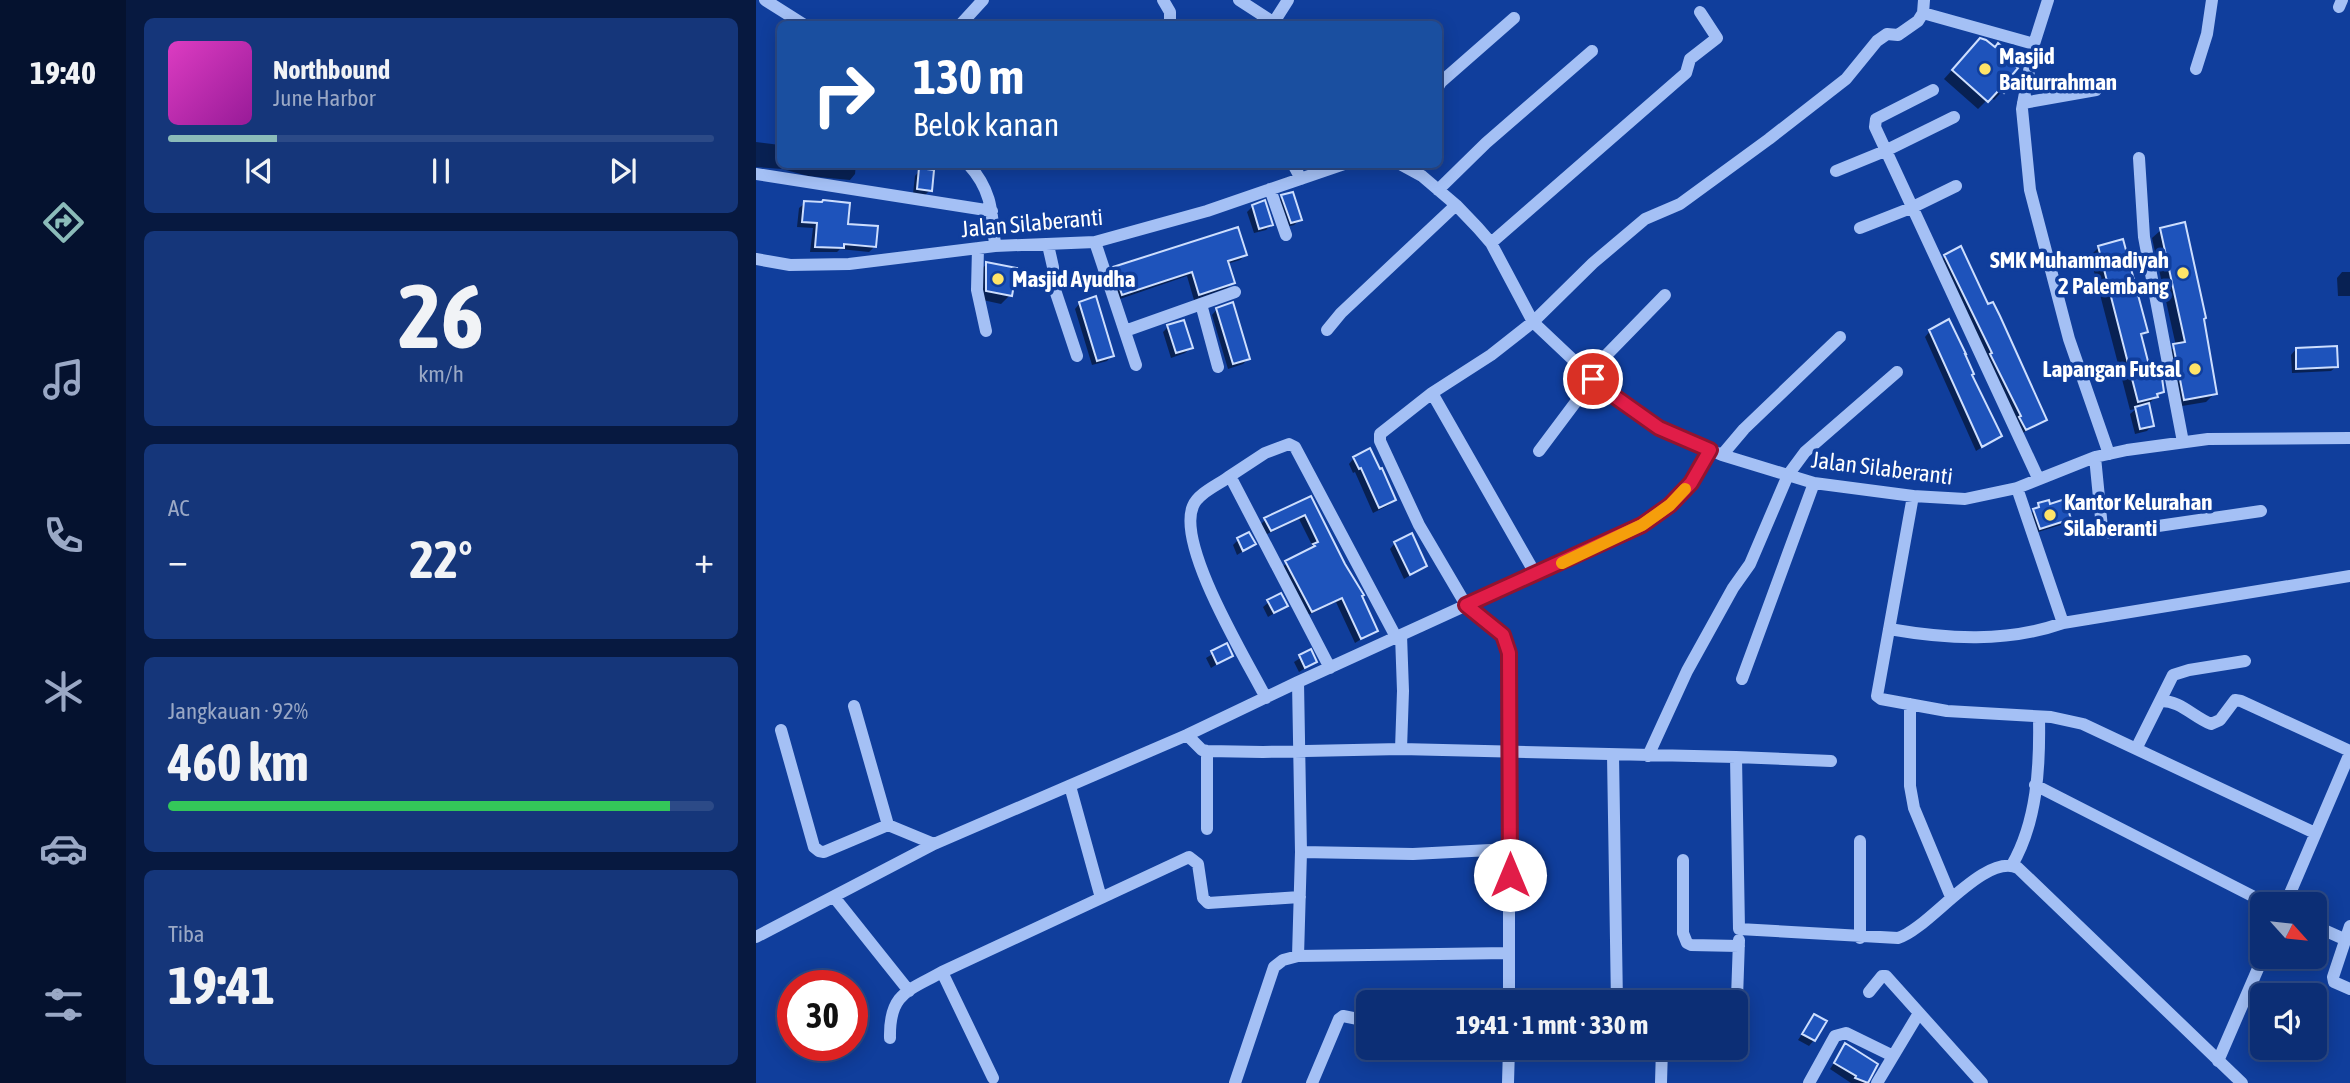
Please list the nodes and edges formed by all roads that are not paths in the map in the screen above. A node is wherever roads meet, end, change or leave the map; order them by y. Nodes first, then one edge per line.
1 (765, 0) edge
2 (983, 0) edge
3 (1163, 0) edge
4 (1239, 0) edge
5 (1288, 0) edge
6 (2048, 0) edge
7 (2212, 0) edge
8 (1923, 7) edge
9 (1700, 12) dead end
10 (1514, 18) dead end
11 (798, 21) edge
12 (965, 21) edge
13 (1170, 21) edge
14 (1272, 21) edge
15 (1276, 21) edge
16 (2034, 44) junction
17 (1591, 51) dead end
18 (2196, 69) dead end
19 (1442, 83) edge
20 (1933, 90) dead end
21 (2096, 90) dead end
22 (2023, 103) junction
23 (1954, 117) dead end
24 (1885, 151) junction
25 (2139, 158) dead end
26 (972, 168) edge
27 (1295, 168) edge
28 (1333, 168) edge
29 (1407, 168) edge
30 (1836, 171) dead end
31 (756, 174) edge
32 (1301, 179) junction
33 (1956, 186) dead end
34 (1270, 189) junction
35 (1438, 190) junction
36 (1456, 205) junction
37 (1911, 208) junction
38 (992, 211) junction
39 (1860, 228) dead end
40 (1286, 235) dead end
41 (1096, 242) junction
42 (1491, 243) junction
43 (1048, 245) junction
44 (995, 246) junction
45 (978, 248) junction
46 (756, 259) edge
47 (1235, 292) dead end
48 (1665, 295) dead end
49 (1201, 304) junction
50 (1533, 322) junction
51 (1327, 330) dead end
52 (986, 331) dead end
53 (1125, 331) junction
54 (1840, 337) dead end
55 (1077, 356) dead end
56 (1136, 365) dead end
57 (1218, 367) dead end
58 (1897, 372) dead end
59 (1590, 376) junction
60 (1432, 393) junction
61 (2350, 438) edge
62 (2183, 442) junction
63 (1539, 451) dead end
64 (1716, 452) junction
65 (2109, 454) junction
66 (2095, 457) junction
67 (1788, 475) junction
68 (1230, 476) junction
69 (2038, 478) junction
70 (1814, 483) junction
71 (2017, 488) junction
72 (1913, 496) junction
73 (2261, 511) dead end
74 (1536, 575) junction
75 (2350, 576) edge
76 (1466, 605) junction
77 (2063, 623) junction
78 (1889, 629) junction
79 (1398, 636) junction
80 (2245, 661) dead end
81 (1330, 668) junction
82 (1742, 679) dead end
83 (1298, 682) junction
84 (1266, 698) junction
85 (2160, 701) junction
86 (1910, 704) junction
87 (854, 706) dead end
88 (2039, 718) junction
89 (781, 730) dead end
90 (1187, 735) junction
91 (1401, 749) junction
92 (2136, 749) junction
93 (1207, 751) junction
94 (1299, 752) junction
95 (2350, 752) edge
96 (1511, 753) junction
97 (1613, 755) junction
98 (1648, 756) junction
99 (1736, 757) junction
100 (1831, 761) dead end
101 (2035, 785) junction
102 (1070, 786) junction
103 (888, 825) junction
104 (1207, 829) dead end
105 (2315, 833) junction
106 (1860, 841) dead end
107 (934, 844) junction
108 (1510, 849) junction
109 (1301, 852) junction
110 (1683, 860) dead end
111 (2012, 865) junction
112 (2290, 892) edge
113 (2250, 895) edge
114 (834, 897) junction
115 (1300, 897) junction
116 (1951, 897) junction
117 (1101, 898) junction
118 (2350, 926) edge
119 (1740, 929) junction
120 (2328, 932) edge
121 (756, 937) edge
122 (1860, 938) junction
123 (2344, 939) junction
124 (1739, 946) junction
125 (1509, 953) junction
126 (1298, 956) junction
127 (2257, 970) edge
128 (942, 972) junction
129 (2350, 989) edge
130 (1509, 990) edge
131 (1617, 990) edge
132 (1737, 990) edge
133 (909, 991) junction
134 (1869, 992) dead end
135 (1919, 1013) junction
136 (1356, 1019) edge
137 (890, 1038) dead end
138 (1893, 1056) junction
139 (1508, 1060) edge
140 (1662, 1060) edge
141 (2218, 1060) junction
142 (993, 1078) dead end
143 (1976, 1081) edge
144 (1235, 1083) edge
145 (1312, 1083) edge
146 (1508, 1083) edge
147 (1661, 1083) edge
148 (1809, 1083) edge
149 (1877, 1083) edge
150 (2242, 1083) edge

1 - 11 street
2 - 12 street
3 - 13 street
4 - 14 street
5 - 15 street
6 - 16 street
7 - 18 street
8 - 16 street
8 - 50 street
9 - 42 street
10 - 19 street
16 - 22 street
17 - 35 street
20 - 24 street
21 - 22 street
22 - 65 street
23 - 24 street
24 - 30 street
24 - 37 street
25 - 62 street
26 - 38 street
27 - 32 street
28 - 32 street, Jalan Silaberanti
29 - 35 street, Jalan Silaberanti
31 - 38 street
32 - 34 street, Jalan Silaberanti
33 - 37 street
34 - 40 street
34 - 41 street, Jalan Silaberanti
35 - 36 street, Jalan Silaberanti
36 - 42 street, Jalan Silaberanti
36 - 51 street
37 - 39 street
37 - 69 street
38 - 44 street
41 - 43 street, Jalan Silaberanti
41 - 53 street
42 - 50 street, Jalan Silaberanti
43 - 44 street, Jalan Silaberanti
43 - 55 street
44 - 45 street, Jalan Silaberanti
45 - 46 street, Jalan Silaberanti
45 - 52 street
47 - 49 street
48 - 59 street
49 - 53 street
49 - 57 street
50 - 59 street, Jalan Silaberanti
50 - 60 street
53 - 56 street
54 - 64 street
58 - 67 street
59 - 63 street
59 - 64 street, Jalan Silaberanti
60 - 74 street
60 - 76 street
61 - 62 street, Jalan Silaberanti
62 - 65 street, Jalan Silaberanti
64 - 67 street, Jalan Silaberanti
64 - 74 street
65 - 66 street, Jalan Silaberanti
66 - 69 street, Jalan Silaberanti
66 - 73 street
67 - 70 street, Jalan Silaberanti
67 - 98 street
68 - 79 street
68 - 81 street
68 - 84 street
69 - 71 street, Jalan Silaberanti
70 - 72 street, Jalan Silaberanti
70 - 82 street
71 - 72 street, Jalan Silaberanti
71 - 77 street
72 - 78 street
74 - 76 street
75 - 77 street
76 - 79 street
76 - 96 street
77 - 78 street
78 - 86 street
79 - 81 street
79 - 91 street
80 - 85 street
81 - 83 street
83 - 84 street
83 - 94 street
84 - 90 street
85 - 92 street
85 - 95 street
86 - 88 street
86 - 116 street
87 - 103 street
88 - 92 street
88 - 101 street
89 - 103 street
90 - 93 street
90 - 102 street
91 - 94 street
91 - 96 street
92 - 105 street
93 - 94 street
93 - 104 street
94 - 109 street
95 - 105 street
96 - 97 street
96 - 108 street
97 - 98 street
97 - 131 street
98 - 99 street
99 - 100 street
99 - 119 street
101 - 111 street
101 - 113 street
102 - 107 street
102 - 117 street
103 - 107 street
105 - 112 street
106 - 122 street
107 - 114 street
108 - 109 street
108 - 125 street
109 - 115 street
110 - 124 street
111 - 116 street
111 - 141 street
114 - 121 street
114 - 133 street
115 - 117 street
115 - 126 street
116 - 122 street
117 - 128 street
118 - 123 street
119 - 122 street
119 - 124 street
120 - 123 street
123 - 129 street
124 - 132 street
125 - 126 street
125 - 130 street
126 - 144 street
127 - 141 street
128 - 133 street
128 - 142 street
133 - 137 street
134 - 135 street
135 - 138 street
135 - 143 street
136 - 145 street
138 - 148 street
138 - 149 street
139 - 146 street
140 - 147 street
141 - 150 street

